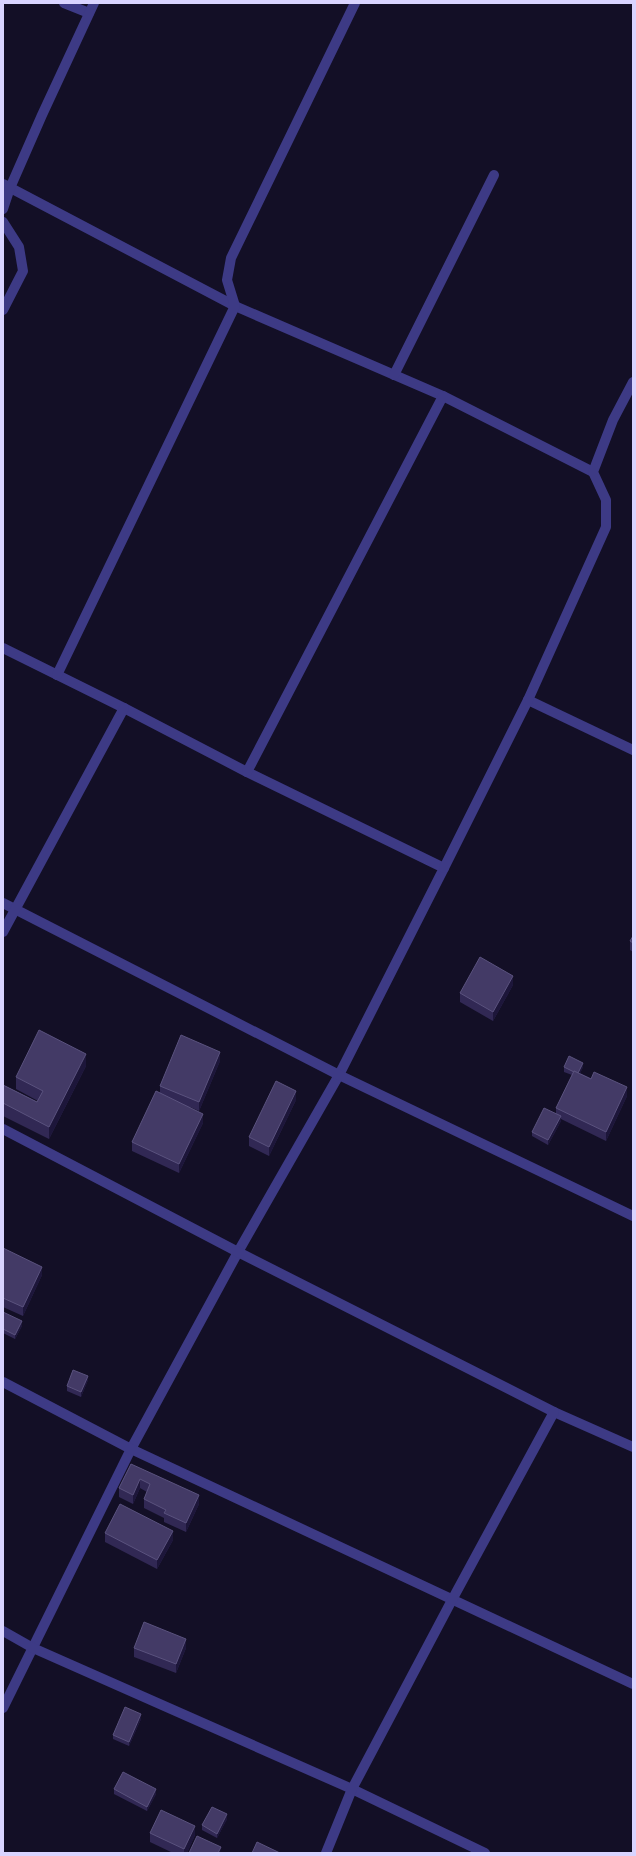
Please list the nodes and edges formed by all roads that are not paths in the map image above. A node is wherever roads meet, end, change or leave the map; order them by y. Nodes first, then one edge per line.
1 (64, 3) edge
2 (94, 3) edge
3 (355, 3) edge
4 (89, 13) junction
5 (494, 175) dead end
6 (6, 186) edge
7 (3, 209) edge
8 (3, 222) edge
9 (235, 306) junction
10 (3, 310) edge
11 (394, 375) junction
12 (633, 382) edge
13 (443, 396) junction
14 (593, 472) junction
15 (3, 648) edge
16 (57, 675) junction
17 (528, 700) junction
18 (124, 708) junction
19 (633, 750) edge
20 (247, 772) junction
21 (444, 868) junction
22 (3, 903) edge
23 (15, 909) junction
24 (3, 932) edge
25 (339, 1075) junction
26 (3, 1129) edge
27 (633, 1216) edge
28 (238, 1252) junction
29 (3, 1382) edge
30 (554, 1412) junction
31 (633, 1447) edge
32 (131, 1449) junction
33 (452, 1600) junction
34 (3, 1631) edge
35 (33, 1648) junction
36 (633, 1684) edge
37 (3, 1708) edge
38 (352, 1789) junction
39 (326, 1853) edge
40 (485, 1853) edge

1 - 4 street
2 - 4 street
3 - 9 street
4 - 6 street
5 - 11 street
6 - 7 street
6 - 9 street
8 - 10 street
9 - 11 street
9 - 16 street
11 - 13 street
12 - 14 street
13 - 14 street
13 - 20 street
14 - 17 street
15 - 16 street
16 - 18 street
17 - 19 street
17 - 21 street
18 - 20 street
18 - 23 street
20 - 21 street
21 - 25 street
22 - 23 street
23 - 24 street
23 - 25 street
25 - 27 street
25 - 28 street
26 - 28 street
28 - 30 street
28 - 32 street
29 - 32 street
30 - 31 street
30 - 33 street
32 - 33 street
32 - 35 street
33 - 36 street
33 - 38 street
34 - 35 street
35 - 37 street
35 - 38 street
38 - 39 street
38 - 40 street

